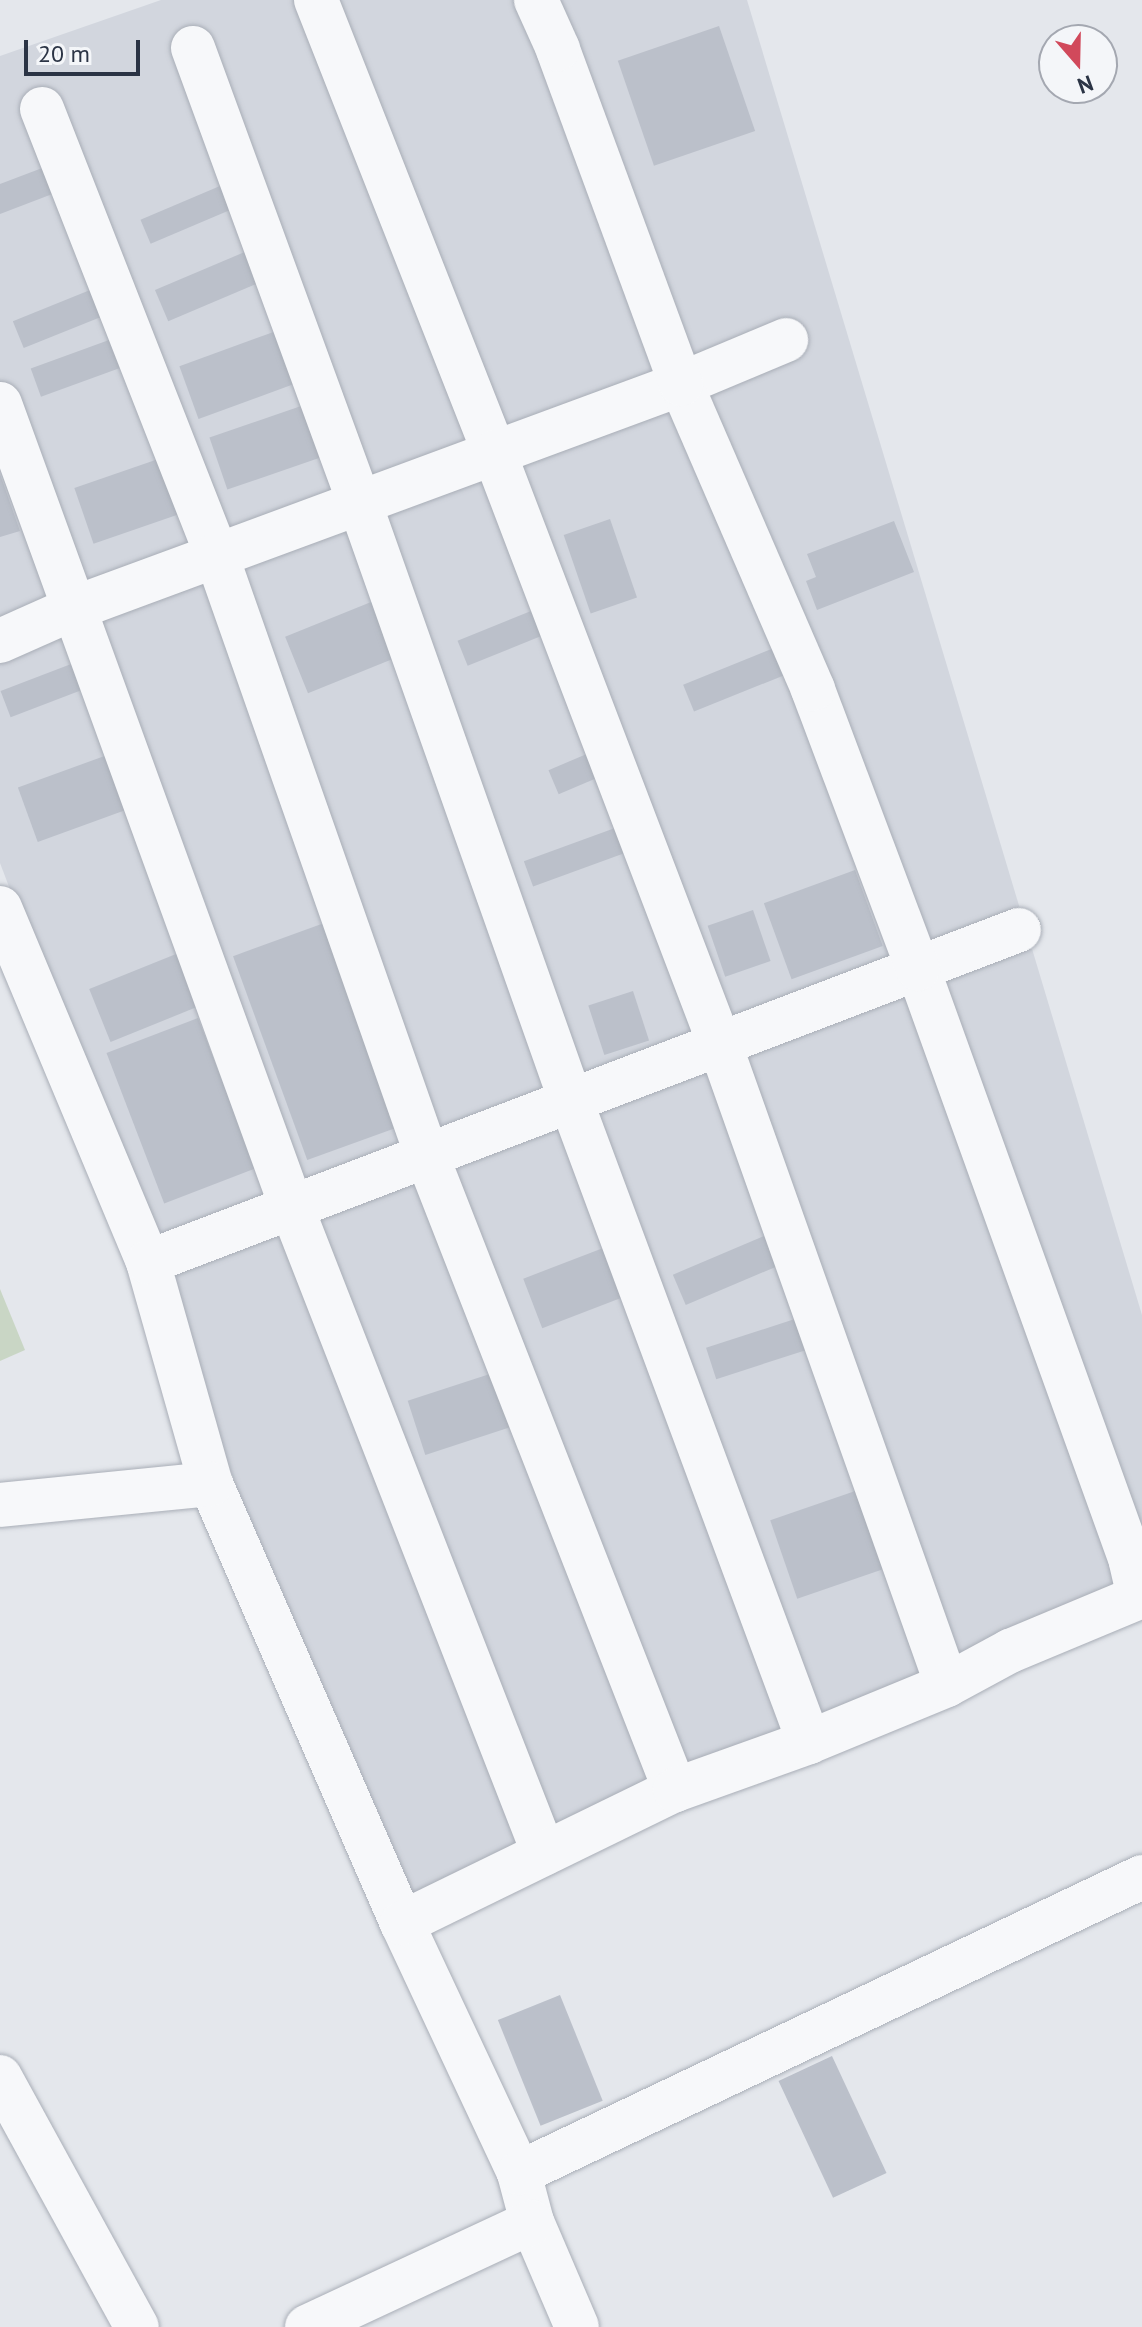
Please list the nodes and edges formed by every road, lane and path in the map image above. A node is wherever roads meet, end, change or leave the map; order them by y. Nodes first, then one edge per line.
1 (316, 0) edge
2 (536, 0) edge
3 (193, 48) dead end
4 (42, 109) dead end
5 (786, 340) dead end
6 (681, 384) junction
7 (0, 404) edge
8 (494, 452) junction
9 (359, 501) junction
10 (216, 554) junction
11 (72, 609) junction
12 (0, 641) edge
13 (0, 908) edge
14 (1019, 930) dead end
15 (918, 969) junction
16 (719, 1042) junction
17 (571, 1101) junction
18 (427, 1156) junction
19 (292, 1208) junction
20 (148, 1262) junction
21 (211, 1484) junction
22 (0, 1505) edge
23 (947, 1685) junction
24 (809, 1742) junction
25 (675, 1790) junction
26 (544, 1854) junction
27 (1142, 1877) edge
28 (402, 1923) junction
29 (0, 2077) edge
30 (519, 2173) junction
31 (532, 2222) junction
32 (137, 2327) edge
33 (307, 2327) edge
34 (577, 2327) edge

1 - 8 street
2 - 6 street
3 - 9 street
4 - 10 street
5 - 6 street
6 - 8 street
6 - 15 street
7 - 11 street
8 - 9 street
8 - 16 street
9 - 10 street
9 - 17 street
10 - 11 street
10 - 18 street
11 - 12 street
11 - 19 street
13 - 20 street
14 - 15 street
15 - 16 street
15 - 23 street
16 - 17 street
16 - 23 street
17 - 18 street
17 - 24 street
18 - 19 street
18 - 25 street
19 - 20 street
19 - 26 street
20 - 21 street
21 - 22 street
21 - 28 street
23 - 24 street
24 - 25 street
25 - 26 street
26 - 28 street
27 - 30 street
28 - 30 street
29 - 32 street
30 - 31 street
31 - 33 street
31 - 34 street

